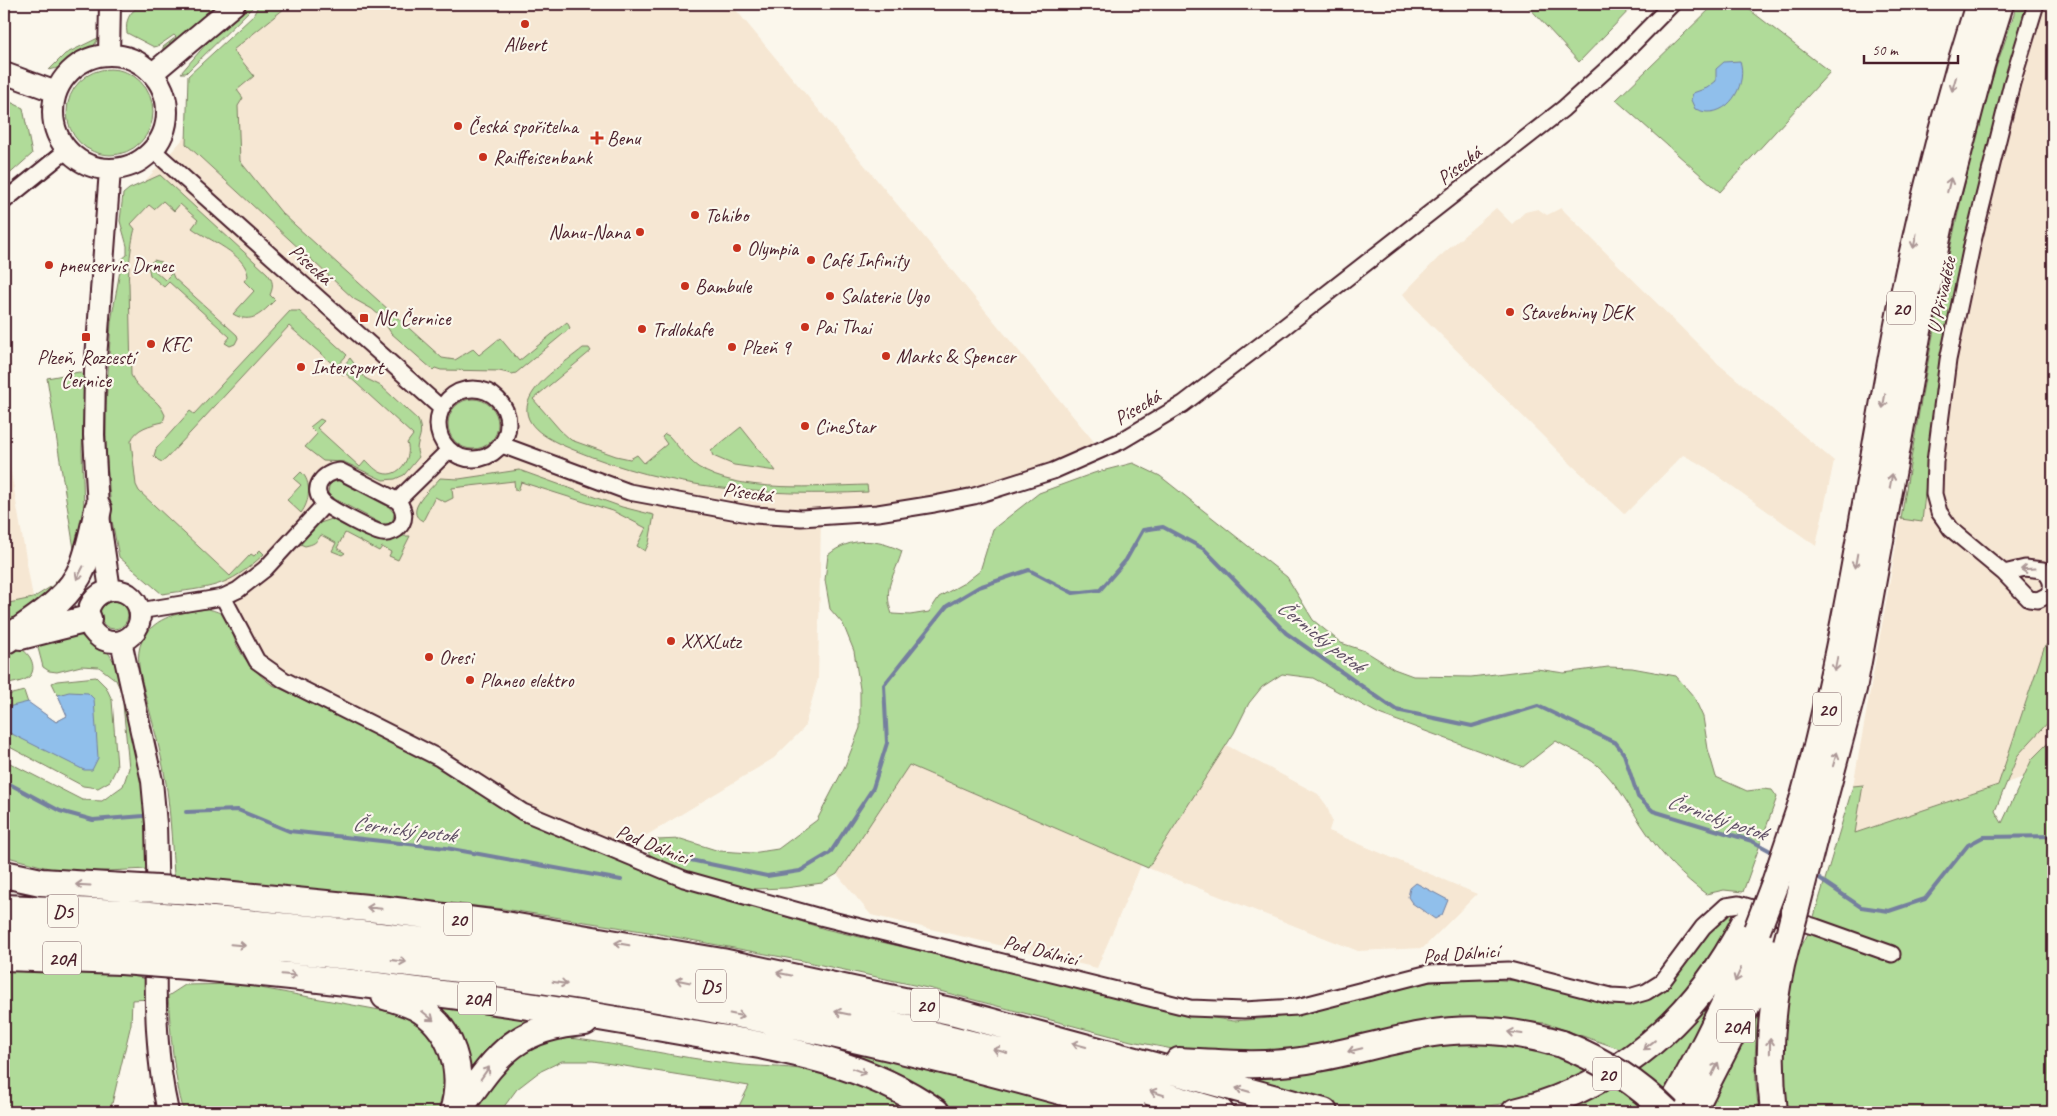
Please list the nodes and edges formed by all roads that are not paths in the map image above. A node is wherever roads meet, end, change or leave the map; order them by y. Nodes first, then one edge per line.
1 (110, 4) edge
2 (235, 4) edge
3 (1672, 4) edge
4 (1979, 4) edge
5 (2000, 4) edge
6 (2036, 4) edge
7 (109, 54) junction
8 (4, 73) edge
9 (153, 73) junction
10 (56, 92) junction
11 (67, 150) junction
12 (154, 151) junction
13 (110, 170) junction
14 (4, 201) edge
15 (441, 408) junction
16 (502, 445) junction
17 (448, 450) junction
18 (398, 501) junction
19 (325, 504) junction
20 (98, 509) junction
21 (2004, 573) dead end
22 (110, 590) junction
23 (223, 597) junction
24 (139, 611) junction
25 (88, 620) junction
26 (5, 640) edge
27 (121, 641) junction
28 (1812, 803) junction
29 (4, 874) edge
30 (4, 908) edge
31 (122, 924) junction
32 (4, 931) edge
33 (1766, 934) junction
34 (189, 941) junction
35 (1892, 954) dead end
36 (4, 956) edge
37 (334, 980) junction
38 (620, 1020) junction
39 (1126, 1057) junction
40 (168, 1112) edge
41 (453, 1112) edge
42 (457, 1112) edge
43 (936, 1112) edge
44 (1134, 1112) edge
45 (1220, 1112) edge
46 (1324, 1112) edge
47 (1515, 1112) edge
48 (1668, 1112) edge
49 (1692, 1112) edge
50 (1774, 1112) edge

1 - 7 main road
2 - 9 main road
3 - 16 street, Písecká
4 -> 28 highway, 20
28 -> 5 highway, 20
6 - 21 street, U Přivaděče
7 - 9 main road
7 - 10 main road
8 - 10 main road
9 - 12 main road
10 - 11 main road
11 - 13 main road
11 - 14 street
12 - 13 main road
12 - 15 street, Písecká
13 - 20 main road
15 - 16 street
15 - 17 street
16 - 17 street
17 - 18 street
18 - 19 street
18 - 19 street
19 - 23 street
20 - 22 main road
20 -> 26 highway
22 - 24 main road
22 - 25 main road
23 - 24 street
23 - 35 street, Pod Dálnicí
24 - 27 main road
25 - 26 highway
25 - 27 main road
27 - 40 main road
28 - 33 highway, 20, bridge
28 - 33 highway, 20, bridge
39 -> 29 highway, 20, bridge
30 - 31 highway, D5
31 - 32 highway, D5
31 - 34 highway, D5, bridge
33 -> 47 highway, 20
33 -> 48 highway
49 -> 33 highway, 20A
50 -> 33 highway
34 - 36 highway, 20A, bridge
34 -> 37 highway, 20A
34 -> 44 highway, D5
45 -> 34 highway, D5
37 - 38 highway, 20A
37 -> 41 highway
42 -> 38 highway
38 -> 43 highway, 20A
46 -> 39 highway, 20
48 -> 39 highway, bridge

